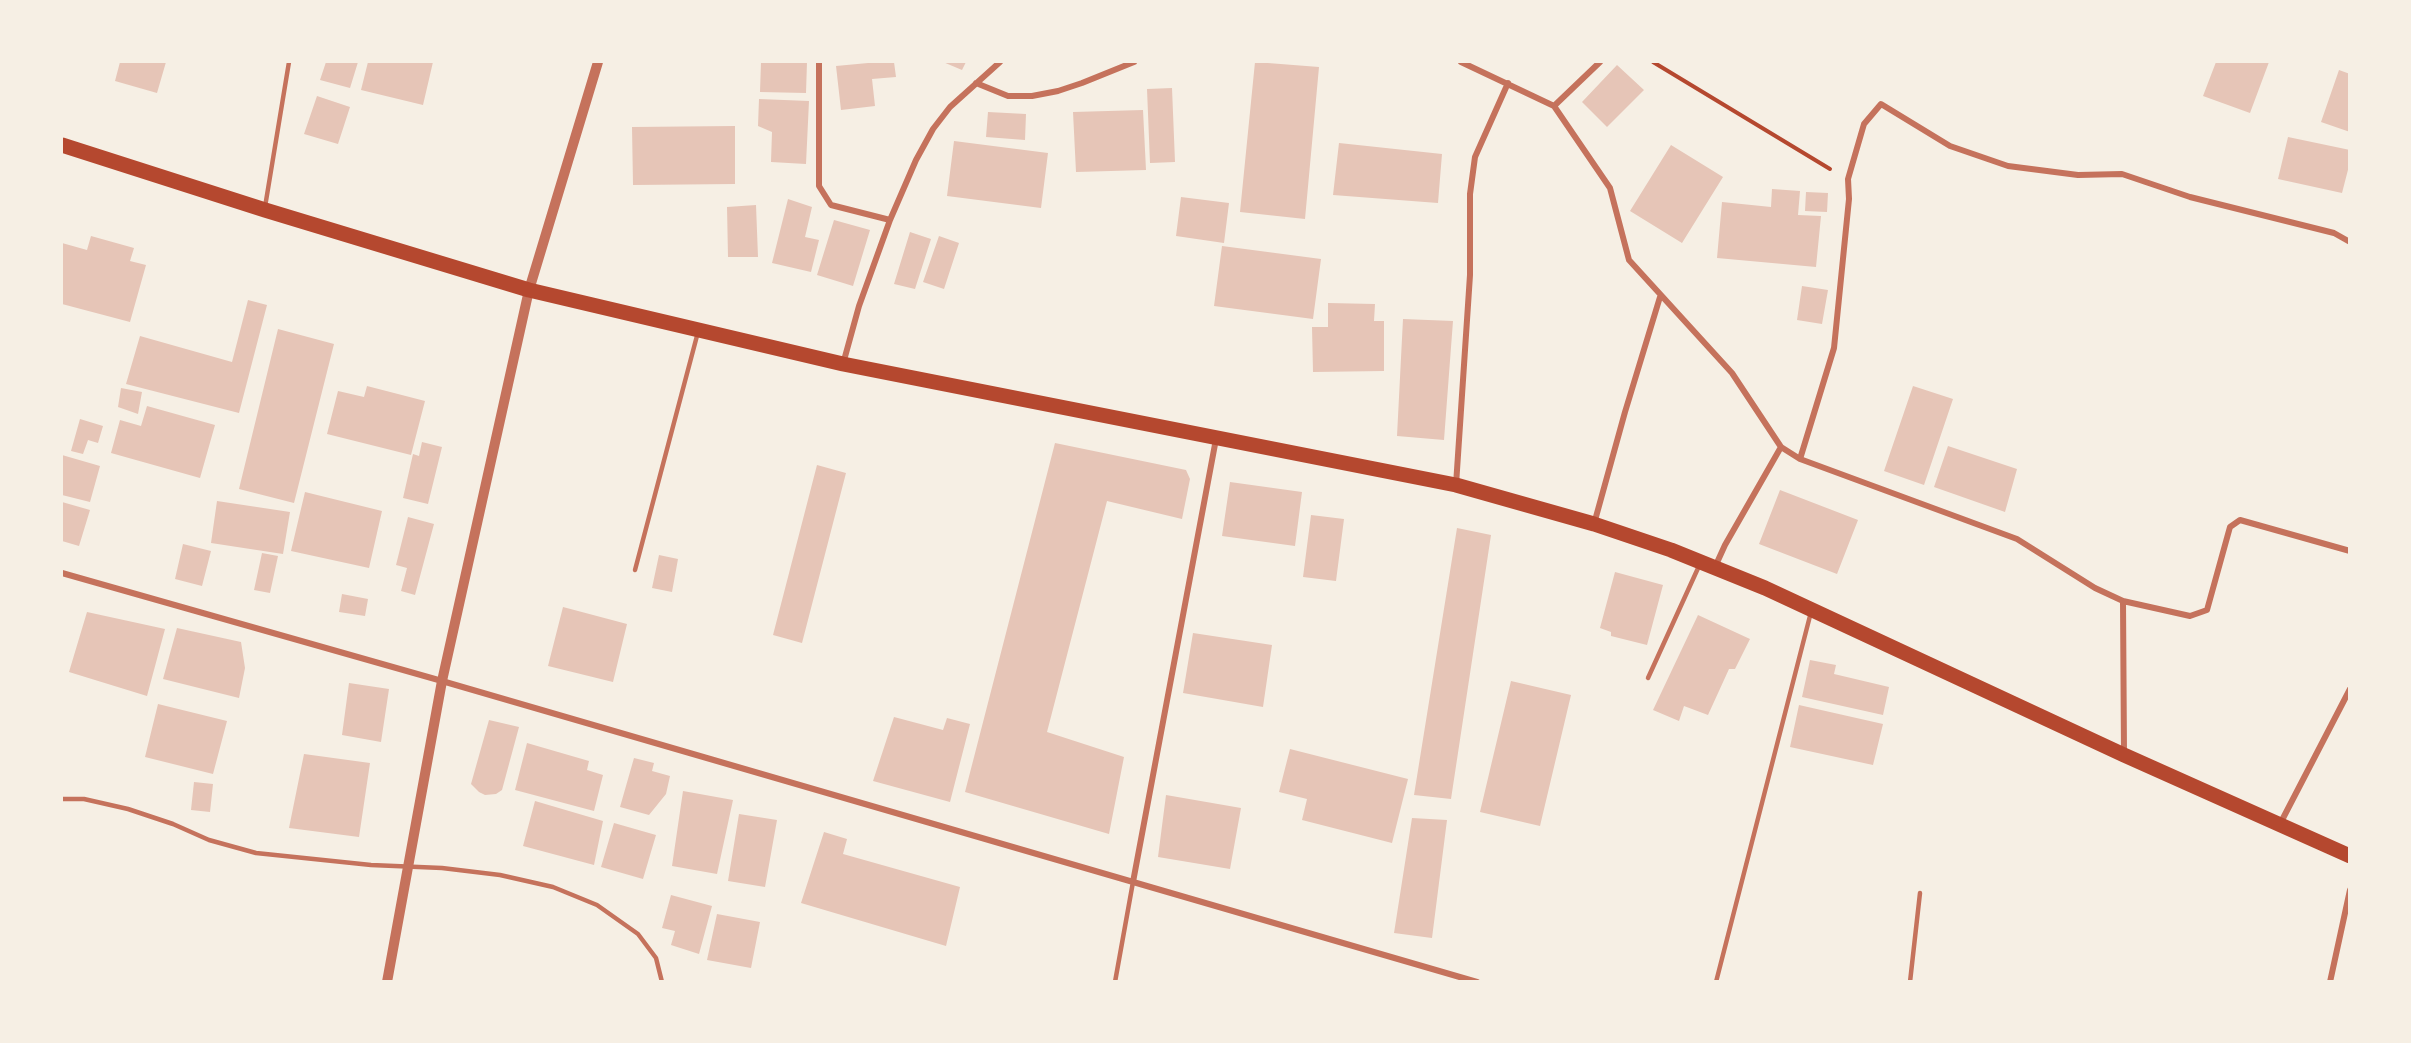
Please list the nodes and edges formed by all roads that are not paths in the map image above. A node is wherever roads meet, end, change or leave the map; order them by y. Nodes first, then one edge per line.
1 (289, 62) edge
2 (598, 62) edge
3 (819, 62) edge
4 (1000, 62) edge
5 (1134, 62) edge
6 (1461, 62) edge
7 (1600, 62) edge
8 (976, 83) junction
9 (1508, 83) junction
10 (1554, 106) junction
11 (62, 145) edge
12 (265, 210) junction
13 (890, 220) junction
14 (2349, 242) edge
15 (529, 290) junction
16 (1660, 297) junction
17 (698, 330) junction
18 (843, 364) junction
19 (1216, 438) junction
20 (1781, 447) junction
21 (1800, 459) junction
22 (1456, 485) junction
23 (1594, 524) junction
24 (2349, 550) edge
25 (1700, 562) junction
26 (1715, 567) junction
27 (635, 570) dead end
28 (62, 573) edge
29 (2123, 602) junction
30 (1812, 609) junction
31 (1648, 678) dead end
32 (442, 681) junction
33 (2349, 689) edge
34 (2124, 755) junction
35 (62, 799) edge
36 (2280, 825) junction
37 (2349, 856) edge
38 (407, 867) junction
39 (1133, 882) junction
40 (2349, 890) edge
41 (1920, 893) dead end
42 (387, 981) edge
43 (662, 981) edge
44 (1115, 981) edge
45 (1477, 981) edge
46 (1716, 981) edge
47 (1910, 981) edge
48 (2330, 981) edge

1 - 12 lane
2 - 15 street
3 - 13 street
4 - 8 street
5 - 8 street
6 - 9 street
7 - 10 street
8 - 13 street
9 - 10 street
9 - 22 street
10 - 16 street
11 - 12 main road
12 - 15 main road
13 - 18 street
14 - 21 street
15 - 17 main road
15 - 32 street
16 - 20 street
16 - 23 street
17 - 18 main road
17 - 27 lane
18 - 19 main road
19 - 22 main road
19 - 39 street
20 - 21 street
20 - 26 street
21 - 29 street
22 - 23 main road
23 - 25 main road
24 - 29 street
25 - 26 main road
25 - 31 lane
26 - 30 main road
28 - 32 street
29 - 34 street
30 - 34 main road
30 - 46 lane
32 - 38 street
32 - 39 street
33 - 36 street
34 - 36 main road
35 - 38 lane
36 - 37 main road
38 - 42 street
38 - 43 lane
39 - 44 lane
39 - 45 street
40 - 48 street
41 - 47 lane

